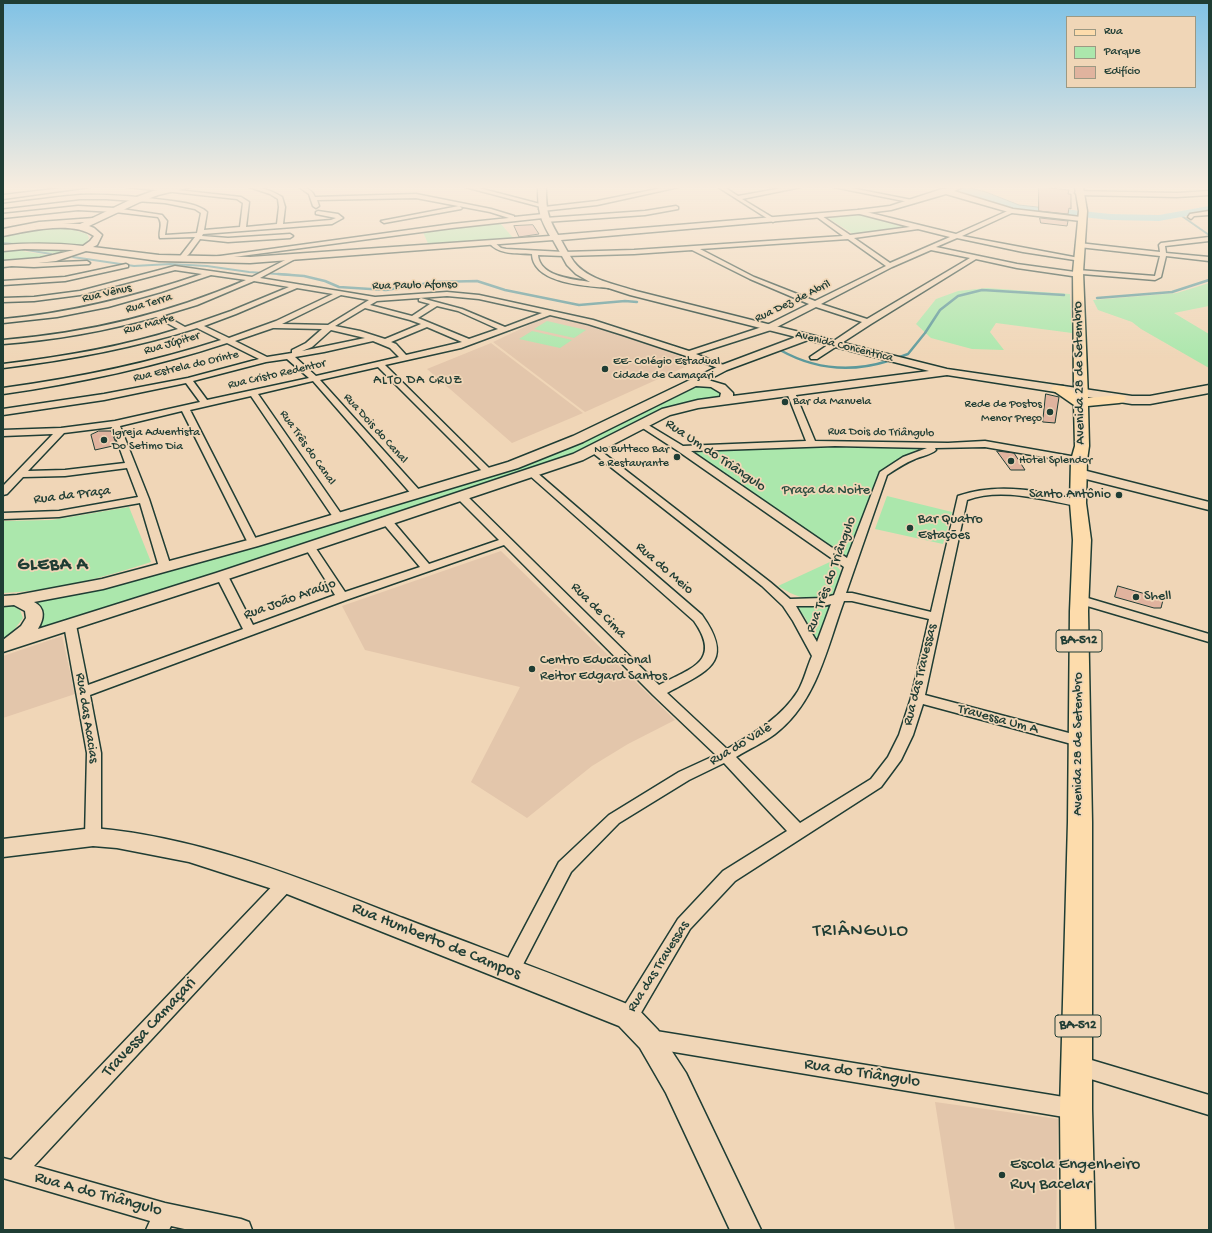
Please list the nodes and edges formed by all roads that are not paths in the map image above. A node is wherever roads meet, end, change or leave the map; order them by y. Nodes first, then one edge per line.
1 (492, 244) edge
2 (92, 245) edge
3 (192, 245) edge
4 (323, 245) edge
5 (484, 245) edge
6 (560, 245) edge
7 (742, 245) edge
8 (860, 245) edge
9 (938, 245) edge
10 (996, 245) edge
11 (1079, 245) joint
12 (1162, 245) edge
13 (3, 248) edge
14 (86, 248) junction
15 (692, 248) junction
16 (930, 248) junction
17 (535, 252) junction
18 (564, 254) junction
19 (1163, 254) junction
20 (230, 258) junction
21 (294, 258) junction
22 (974, 258) junction
23 (181, 259) junction
24 (1209, 259) edge
25 (1079, 260) junction
26 (58, 261) junction
27 (87, 262) dead end
28 (7, 264) edge
29 (126, 266) dead end
30 (890, 266) junction
31 (213, 272) junction
32 (1079, 274) junction
33 (257, 277) junction
34 (3, 283) edge
35 (296, 286) junction
36 (609, 286) junction
37 (339, 294) junction
38 (409, 297) junction
39 (375, 299) junction
40 (3, 300) edge
41 (437, 304) junction
42 (815, 304) junction
43 (364, 306) junction
44 (550, 313) junction
45 (156, 314) junction
46 (413, 318) junction
47 (3, 321) edge
48 (868, 322) junction
49 (428, 324) junction
50 (196, 325) junction
51 (271, 325) junction
52 (329, 327) junction
53 (768, 328) junction
54 (183, 329) junction
55 (504, 329) junction
56 (807, 337) junction
57 (374, 338) junction
58 (226, 341) junction
59 (3, 342) edge
60 (385, 342) junction
61 (469, 342) junction
62 (834, 344) junction
63 (689, 354) junction
64 (286, 356) junction
65 (814, 357) dead end
66 (404, 358) junction
67 (266, 360) junction
68 (380, 364) junction
69 (3, 366) edge
70 (723, 368) junction
71 (947, 372) junction
72 (315, 379) junction
73 (188, 380) junction
74 (704, 381) junction
75 (1058, 389) joint
76 (1209, 389) edge
77 (3, 392) edge
78 (253, 393) junction
79 (791, 393) junction
80 (1080, 398) junction
81 (1119, 399) joint
82 (726, 400) junction
83 (205, 404) junction
84 (185, 408) junction
85 (3, 412) edge
86 (115, 424) junction
87 (642, 425) junction
88 (61, 431) junction
89 (3, 433) edge
90 (812, 444) junction
91 (868, 444) junction
92 (948, 446) junction
93 (681, 449) junction
94 (594, 450) junction
95 (897, 464) junction
96 (132, 465) junction
97 (1079, 466) junction
98 (488, 472) junction
99 (532, 473) junction
100 (20, 474) junction
101 (3, 492) edge
102 (417, 494) junction
103 (461, 496) junction
104 (144, 499) junction
105 (1078, 503) junction
106 (1209, 506) edge
107 (3, 516) edge
108 (339, 518) junction
109 (386, 520) junction
110 (508, 541) junction
111 (253, 543) junction
112 (309, 546) junction
113 (850, 566) junction
114 (165, 567) junction
115 (427, 568) junction
116 (222, 576) junction
117 (342, 597) junction
118 (840, 597) junction
119 (1080, 600) junction
120 (10, 601) edge
121 (787, 604) junction
122 (936, 617) junction
123 (70, 625) junction
124 (250, 631) junction
125 (1209, 638) edge
126 (3, 645) edge
127 (818, 656) junction
128 (84, 692) junction
129 (658, 692) junction
130 (918, 698) junction
131 (1079, 741) junction
132 (726, 756) junction
133 (798, 832) junction
134 (93, 836) junction
135 (3, 848) edge
136 (286, 883) junction
137 (510, 972) junction
138 (628, 1018) junction
139 (649, 1039) junction
140 (1078, 1066) junction
141 (1209, 1105) edge
142 (1076, 1109) junction
143 (9, 1170) edge
144 (161, 1222) edge
145 (241, 1230) edge
146 (746, 1230) edge
147 (1078, 1230) edge

1 - 17 street
2 - 14 street
3 - 23 street
4 - 20 street
5 - 21 street
6 - 18 street, Avenida Concêntrica
7 - 15 street
8 - 30 street
9 - 16 street, Rua Dez de Abril
10 - 25 street
11 - 19 street
11 - 25 main road, Avenida 28 de Setembro / BA-512
12 - 19 street
13 - 14 street
14 - 23 street
14 - 26 street
15 - 18 street
15 - 42 street
16 - 22 street
16 - 30 street, Rua Dez de Abril
17 - 18 street
17 - 36 street
18 - 36 street, Avenida Concêntrica
19 - 24 street
19 - 32 street
20 - 21 street
20 - 23 street
21 - 33 street, Rua Terra
22 - 32 street
22 - 48 street
25 - 32 main road, Avenida 28 de Setembro / BA-512
26 - 27 street
26 - 28 street
29 - 34 street
30 - 42 street, Rua Dez de Abril
31 - 33 street, Rua Paulo Afonso
31 - 40 street, Rua Paulo Afonso
31 - 47 street, Rua Vênus
32 - 80 main road, Avenida 28 de Setembro / BA-512
33 - 35 street, Rua Paulo Afonso
33 - 45 street, Rua Terra
35 - 37 street, Rua Paulo Afonso
35 - 50 street, Rua Marte
36 - 53 street, Avenida Concêntrica
37 - 39 street, Rua Paulo Afonso
37 - 51 street, Rua Júpiter
38 - 39 street, Rua Paulo Afonso
38 - 41 street
38 - 44 street, Rua Paulo Afonso
39 - 43 street
41 - 46 street
41 - 55 street
42 - 48 street
42 - 53 street, Rua Dez de Abril
43 - 46 street
43 - 52 street
44 - 55 street, Rua Cristo Redentor
44 - 63 street, Rua Paulo Afonso
45 - 54 street
45 - 59 street, Rua Terra
46 - 49 street
48 - 62 street
49 - 60 street
49 - 61 street
50 - 54 street, Rua Marte
50 - 58 street
51 - 52 street
51 - 58 street, Rua Júpiter
52 - 57 street
52 - 64 street
53 - 56 street, Avenida Concêntrica
53 - 63 street, Rua Dez de Abril
54 - 69 street, Rua Marte
55 - 61 street, Rua Cristo Redentor
56 - 62 street, Avenida Concêntrica
56 - 70 street
57 - 60 street
57 - 64 street, Rua Estrela do Orinte
58 - 67 street
58 - 77 street, Rua Júpiter
60 - 66 street
61 - 66 street, Rua Cristo Redentor
62 - 65 street
62 - 71 street, Avenida Concêntrica
63 - 70 street, Rua Paulo Afonso
64 - 67 street, Rua Estrela do Orinte
64 - 72 street, Rua Dois do Canal
66 - 68 street, Rua Cristo Redentor
67 - 73 street, Rua Estrela do Orinte
68 - 72 street, Rua Cristo Redentor
68 - 98 street
70 - 74 street
71 - 75 street, Avenida Concêntrica
71 - 79 street
72 - 78 street, Rua Cristo Redentor
72 - 102 street, Rua Dois do Canal
73 - 83 street
73 - 85 street, Rua Estrela do Orinte
74 - 82 street
74 - 98 street
75 - 80 main road
76 - 81 street
78 - 83 street, Rua Cristo Redentor
78 - 108 street, Rua Três do Canal
79 - 82 street
79 - 90 street
80 - 81 main road
80 - 97 main road, Avenida 28 de Setembro / BA-512
82 - 87 street
83 - 84 street, Rua Cristo Redentor
84 - 86 street, Rua Cristo Redentor
84 - 111 street
86 - 88 street, Rua Cristo Redentor
86 - 96 street
87 - 93 street, Rua Um do Triângulo
87 - 94 street
88 - 89 street, Rua Cristo Redentor
88 - 100 street
90 - 91 street, Rua Dois do Triângulo
90 - 93 street, Rua Dois do Triângulo
91 - 92 street, Rua Dois do Triângulo
91 - 95 street
92 - 95 street, Rua Três do Triângulo
92 - 97 street, Rua Dois do Triângulo
93 - 113 street, Rua Um do Triângulo
94 - 99 street
94 - 121 street
95 - 113 street, Rua Três do Triângulo
96 - 100 street
96 - 104 street
97 - 105 main road, Avenida 28 de Setembro / BA-512
97 - 106 street
98 - 102 street
99 - 103 street
99 - 129 street, Rua do Meio
100 - 101 street
102 - 108 street
103 - 109 street
103 - 110 street, Rua de Cima
104 - 107 street, Rua da Praça
104 - 114 street
105 - 119 main road, Avenida 28 de Setembro / BA-512
105 - 122 street, Rua das Travessas
108 - 111 street
109 - 112 street
109 - 115 street
110 - 115 street, Rua João Araújo
110 - 129 street, Rua de Cima
111 - 114 street
112 - 116 street
112 - 117 street
113 - 118 street, Rua Três do Triângulo
114 - 120 street
115 - 117 street, Rua João Araújo
116 - 123 street
116 - 124 street
117 - 124 street, Rua João Araújo
118 - 121 street
118 - 122 street
118 - 127 street, Rua Três do Triângulo
119 - 125 street
119 - 131 main road, Avenida 28 de Setembro / BA-512
120 - 126 street
121 - 127 street
122 - 130 street, Rua das Travessas
123 - 126 street
123 - 128 street, Rua das Acacias
124 - 128 street, Rua João Araújo
127 - 132 street, Rua do Valê
128 - 134 street, Rua das Acacias
129 - 132 street, Rua de Cima
130 - 131 street, Travessa Um A
130 - 133 street, Rua das Travessas
131 - 140 main road, Avenida 28 de Setembro / BA-512
132 - 133 street, Rua de Cima
132 - 137 street, Rua do Valê
133 - 138 street, Rua das Travessas
134 - 135 street, Rua Humberto de Campos
134 - 136 street, Rua Humberto de Campos
136 - 137 street, Rua Humberto de Campos
136 - 143 street, Travessa Camaçari
137 - 138 street, Rua Humberto de Campos
138 - 139 street, Rua Humberto de Campos
139 - 142 street, Rua do Triângulo
139 - 146 street, Rua Humberto de Campos
140 - 141 street
140 - 142 main road, Avenida 28 de Setembro / BA-512
142 - 147 main road, Avenida 28 de Setembro / BA-512
143 - 144 street, Rua A do Triângulo
144 - 145 street, Rua A do Triângulo

